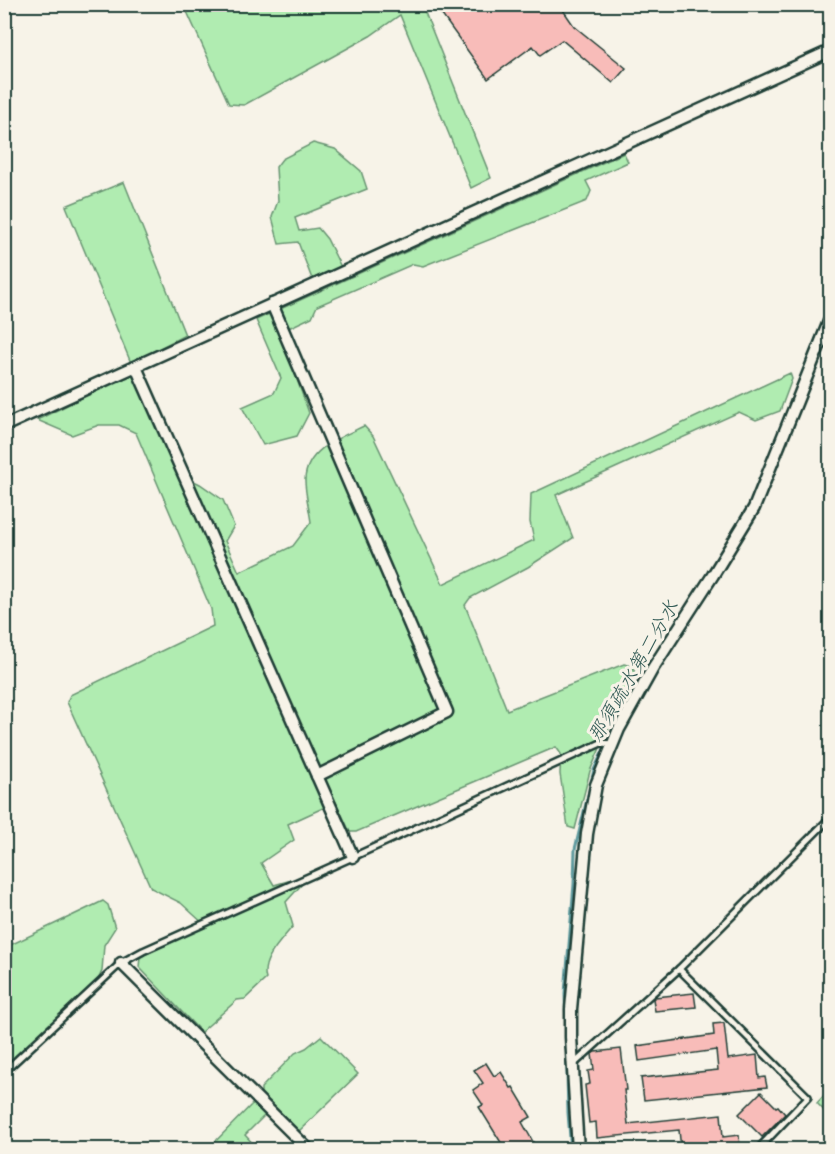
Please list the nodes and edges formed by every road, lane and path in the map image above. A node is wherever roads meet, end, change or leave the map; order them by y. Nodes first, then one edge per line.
1 (831, 51) edge
2 (272, 304) junction
3 (831, 318) edge
4 (136, 367) junction
5 (4, 426) edge
6 (612, 744) junction
7 (317, 776) junction
8 (831, 818) edge
9 (353, 857) junction
10 (122, 963) junction
11 (679, 969) junction
12 (573, 1065) junction
13 (4, 1072) edge
14 (309, 1149) edge
15 (578, 1149) edge
16 (764, 1149) edge

1 - 2 street
2 - 4 street
2 - 7 street
3 - 6 street
4 - 5 street
4 - 7 street
6 - 9 lane
6 - 12 street
7 - 9 street
8 - 11 lane
9 - 10 lane
10 - 13 lane
10 - 14 street
11 - 12 lane
11 - 16 lane
12 - 15 street

